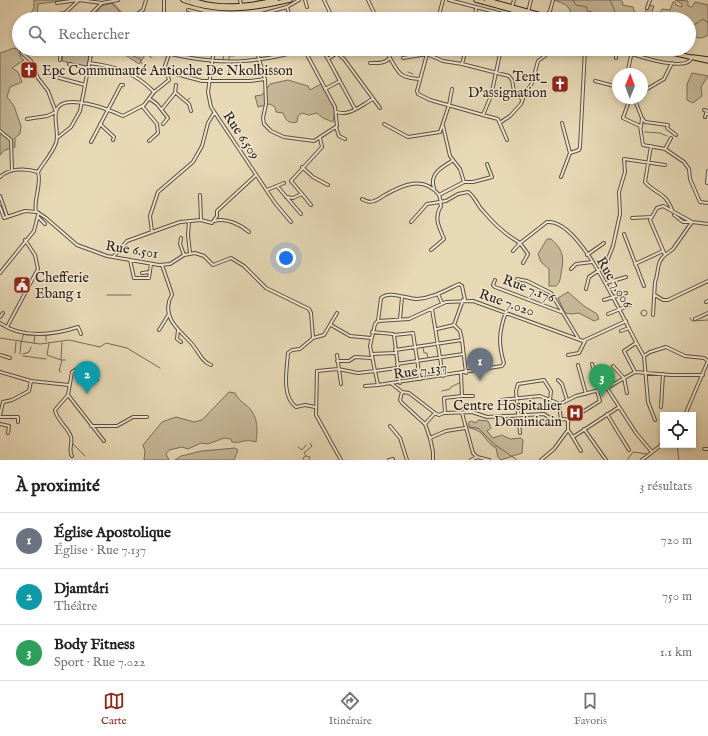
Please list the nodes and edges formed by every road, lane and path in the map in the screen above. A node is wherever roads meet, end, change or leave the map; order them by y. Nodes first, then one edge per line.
1 (79, 0) edge
2 (118, 0) edge
3 (146, 0) edge
4 (164, 0) edge
5 (183, 0) edge
6 (192, 0) edge
7 (240, 0) edge
8 (246, 0) edge
9 (276, 0) edge
10 (290, 0) edge
11 (299, 0) edge
12 (305, 0) edge
13 (324, 0) edge
14 (368, 0) edge
15 (443, 0) edge
16 (449, 0) edge
17 (476, 0) edge
18 (490, 0) edge
19 (514, 0) edge
20 (531, 0) edge
21 (553, 0) edge
22 (650, 0) edge
23 (267, 1) edge
24 (57, 3) dead end
25 (102, 3) junction
26 (241, 6) junction
27 (246, 6) junction
28 (287, 7) junction
29 (307, 7) dead end
30 (512, 7) junction
31 (477, 8) junction
32 (646, 8) dead end
33 (188, 10) dead end
34 (66, 12) edge
35 (93, 12) edge
36 (141, 12) edge
37 (164, 12) edge
38 (196, 12) edge
39 (270, 12) edge
40 (288, 12) edge
41 (330, 12) edge
42 (374, 12) edge
43 (439, 12) edge
44 (476, 12) edge
45 (490, 12) edge
46 (522, 12) edge
47 (528, 12) joint
48 (549, 12) edge
49 (25, 56) edge
50 (60, 56) edge
51 (91, 56) edge
52 (168, 56) edge
53 (180, 56) edge
54 (213, 56) edge
55 (259, 56) edge
56 (276, 56) edge
57 (308, 56) edge
58 (326, 56) edge
59 (335, 56) edge
60 (341, 56) edge
61 (415, 56) edge
62 (426, 56) edge
63 (432, 56) edge
64 (464, 56) edge
65 (499, 56) edge
66 (545, 56) edge
67 (585, 56) edge
68 (631, 56) edge
69 (636, 56) edge
70 (680, 56) edge
71 (687, 56) edge
72 (390, 58) joint
73 (403, 58) dead end
74 (328, 59) junction
75 (691, 59) junction
76 (697, 59) junction
77 (60, 60) dead end
78 (260, 60) junction
79 (708, 60) edge
80 (212, 62) junction
81 (370, 62) dead end
82 (672, 63) junction
83 (69, 64) dead end
84 (89, 64) junction
85 (462, 64) junction
86 (88, 68) junction
87 (628, 68) edge
88 (165, 71) junction
89 (495, 73) junction
90 (56, 77) dead end
91 (265, 78) junction
92 (420, 79) junction
93 (209, 81) junction
94 (340, 81) junction
95 (595, 81) dead end
96 (85, 85) junction
97 (123, 85) dead end
98 (176, 85) dead end
99 (612, 85) edge
100 (325, 89) junction
101 (452, 89) dead end
102 (648, 89) edge
103 (154, 92) junction
104 (175, 93) junction
105 (374, 98) junction
106 (150, 99) junction
107 (522, 99) junction
108 (82, 103) junction
109 (628, 104) edge
110 (637, 104) edge
111 (449, 105) junction
112 (142, 106) junction
113 (380, 108) dead end
114 (162, 109) junction
115 (355, 109) junction
116 (107, 110) junction
117 (707, 110) edge
118 (191, 111) dead end
119 (56, 112) junction
120 (337, 112) junction
121 (214, 113) junction
122 (483, 115) junction
123 (706, 115) edge
124 (642, 118) junction
125 (26, 119) dead end
126 (501, 122) junction
127 (562, 123) dead end
128 (100, 124) junction
129 (163, 124) dead end
130 (384, 124) dead end
131 (443, 126) junction
132 (336, 127) junction
133 (641, 128) junction
134 (0, 130) edge
135 (676, 134) dead end
136 (321, 137) junction
137 (57, 138) junction
138 (671, 138) dead end
139 (345, 139) dead end
140 (113, 140) dead end
141 (507, 140) dead end
142 (149, 141) dead end
143 (91, 142) dead end
144 (650, 146) junction
145 (665, 149) junction
146 (570, 154) junction
147 (452, 161) junction
148 (649, 161) junction
149 (487, 164) dead end
150 (665, 165) dead end
151 (302, 167) junction
152 (12, 170) junction
153 (708, 171) edge
154 (38, 172) junction
155 (257, 175) junction
156 (0, 177) edge
157 (561, 177) dead end
158 (464, 182) junction
159 (284, 183) dead end
160 (707, 183) dead end
161 (328, 185) dead end
162 (277, 186) junction
163 (434, 189) junction
164 (267, 190) junction
165 (302, 194) junction
166 (200, 195) dead end
167 (438, 195) junction
168 (0, 196) edge
169 (286, 197) junction
170 (362, 199) dead end
171 (440, 202) junction
172 (708, 203) edge
173 (311, 205) dead end
174 (0, 207) edge
175 (672, 210) junction
176 (301, 214) dead end
177 (38, 215) junction
178 (674, 215) dead end
179 (7, 216) junction
180 (651, 217) junction
181 (632, 218) dead end
182 (201, 220) junction
183 (189, 221) junction
184 (213, 222) junction
185 (291, 222) dead end
186 (411, 222) dead end
187 (692, 222) junction
188 (46, 224) dead end
189 (708, 224) edge
190 (152, 232) junction
191 (249, 232) dead end
192 (624, 234) dead end
193 (181, 238) dead end
194 (25, 240) junction
195 (520, 243) junction
196 (604, 243) dead end
197 (431, 250) dead end
198 (513, 251) dead end
199 (663, 251) junction
200 (190, 253) junction
201 (184, 255) junction
202 (588, 255) junction
203 (665, 255) junction
204 (112, 257) junction
205 (130, 260) junction
206 (592, 262) junction
207 (523, 263) dead end
208 (151, 264) junction
209 (635, 264) junction
210 (162, 265) junction
211 (571, 269) dead end
212 (598, 270) junction
213 (150, 272) junction
214 (0, 273) edge
215 (142, 273) dead end
216 (626, 277) dead end
217 (517, 279) dead end
218 (495, 280) dead end
219 (708, 281) edge
220 (606, 283) junction
221 (644, 286) dead end
222 (586, 289) dead end
223 (626, 293) dead end
224 (438, 294) junction
225 (655, 295) junction
226 (613, 296) junction
227 (402, 297) junction
228 (464, 300) junction
229 (604, 300) dead end
230 (442, 303) junction
231 (630, 305) dead end
232 (432, 309) junction
233 (620, 309) junction
234 (506, 312) junction
235 (562, 312) junction
236 (3, 313) dead end
237 (169, 313) junction
238 (337, 313) dead end
239 (708, 313) edge
240 (608, 314) dead end
241 (653, 315) dead end
242 (0, 317) edge
243 (400, 319) junction
244 (695, 319) dead end
245 (378, 321) junction
246 (626, 321) junction
247 (0, 323) edge
248 (331, 325) junction
249 (454, 325) junction
250 (7, 327) junction
251 (629, 328) junction
252 (436, 329) junction
253 (159, 330) dead end
254 (178, 330) junction
255 (621, 331) dead end
256 (372, 332) junction
257 (81, 334) dead end
258 (394, 334) junction
259 (314, 338) junction
260 (371, 338) junction
261 (578, 339) junction
262 (462, 340) junction
263 (585, 341) junction
264 (181, 342) dead end
265 (636, 343) junction
266 (438, 344) junction
267 (416, 347) junction
268 (395, 350) junction
269 (395, 353) junction
270 (371, 354) junction
271 (463, 354) junction
272 (0, 355) edge
273 (337, 355) dead end
274 (568, 355) dead end
275 (644, 356) junction
276 (10, 358) dead end
277 (372, 358) junction
278 (441, 358) junction
279 (418, 360) junction
280 (337, 361) junction
281 (708, 361) edge
282 (397, 364) junction
283 (592, 364) dead end
284 (211, 365) dead end
285 (578, 365) dead end
286 (613, 366) dead end
287 (397, 368) junction
288 (338, 369) junction
289 (374, 371) junction
290 (705, 371) junction
291 (0, 372) edge
292 (635, 372) junction
293 (644, 372) junction
294 (708, 372) edge
295 (466, 373) junction
296 (461, 374) junction
297 (662, 374) junction
298 (703, 375) junction
299 (443, 376) junction
300 (624, 378) junction
301 (420, 379) junction
302 (97, 380) dead end
303 (558, 380) dead end
304 (31, 381) junction
305 (400, 383) junction
306 (341, 384) dead end
307 (392, 384) junction
308 (69, 385) junction
309 (378, 385) junction
310 (365, 386) dead end
311 (607, 388) junction
312 (600, 390) junction
313 (596, 391) junction
314 (402, 392) junction
315 (627, 393) dead end
316 (586, 394) junction
317 (68, 395) junction
318 (462, 396) junction
319 (473, 396) dead end
320 (517, 398) junction
321 (501, 400) dead end
322 (550, 400) junction
323 (567, 400) junction
324 (559, 404) junction
325 (619, 407) junction
326 (315, 408) junction
327 (661, 408) dead end
328 (444, 412) junction
329 (686, 412) edge
330 (435, 413) junction
331 (462, 413) junction
332 (607, 414) junction
333 (518, 415) junction
334 (0, 416) edge
335 (147, 417) dead end
336 (561, 420) junction
337 (655, 420) dead end
338 (568, 421) junction
339 (18, 422) dead end
340 (0, 423) edge
341 (425, 424) junction
342 (91, 426) junction
343 (390, 426) dead end
344 (465, 428) junction
345 (584, 429) junction
346 (568, 430) junction
347 (8, 433) dead end
348 (520, 434) dead end
349 (572, 436) junction
350 (430, 438) junction
351 (104, 442) dead end
352 (660, 446) edge
353 (704, 448) dead end
354 (708, 449) edge
355 (629, 450) dead end
356 (581, 451) dead end
357 (652, 452) junction
358 (72, 456) dead end
359 (477, 457) junction
360 (393, 459) dead end
361 (341, 460) edge
362 (389, 460) edge
363 (407, 460) edge
364 (433, 460) edge
365 (471, 460) edge
366 (488, 460) edge
367 (541, 460) edge
368 (606, 460) edge
369 (642, 460) edge

1 - 24 street
1 - 25 street
1 - 34 street
2 - 25 street
3 - 36 street
4 - 37 street
5 - 10 main road
6 - 26 main road
7 - 26 street
8 - 27 street
9 - 23 main road
11 - 28 street
12 - 29 street
13 - 41 street
14 - 42 street
15 - 43 street
16 - 31 street
17 - 46 main road
18 - 30 main road
19 - 30 street
20 - 47 street
21 - 48 street
22 - 32 street
23 - 27 main road
25 - 35 street
26 - 27 main road
28 - 39 street
28 - 40 street
30 - 47 main road
31 - 44 street
31 - 45 street
33 - 38 street
49 - 119 street
50 - 77 street
51 - 84 street
52 - 88 street
53 - 80 street
54 - 80 street, Rue 6.509
55 - 78 street
56 - 78 street
57 - 100 street
58 - 74 street
59 - 74 street
60 - 105 street
61 - 73 street
62 - 92 street
63 - 85 street
64 - 85 street
65 - 89 street
66 - 107 street
67 - 146 street
68 - 87 street
69 - 82 street
70 - 75 main road
71 - 76 main road
72 - 81 street
72 - 92 street
74 - 94 street
75 - 76 main road
75 - 82 street
76 - 79 main road
78 - 80 street
78 - 91 street
80 - 93 street, Rue 6.509
82 - 102 street
83 - 86 street
84 - 86 street
84 - 103 street
85 - 89 street
86 - 96 street
88 - 93 street
88 - 103 street
89 - 107 street
89 - 122 street
90 - 96 street
91 - 93 street
91 - 136 street
92 - 111 street
93 - 121 street, Rue 6.509
94 - 100 street
94 - 115 street
95 - 99 street
96 - 108 street
97 - 116 street
98 - 104 street
100 - 120 street
101 - 111 street
103 - 106 street
104 - 114 street
104 - 118 street
105 - 113 street
105 - 115 street
106 - 112 street
106 - 114 street
107 - 126 street
108 - 116 street
108 - 119 street
108 - 137 street
109 - 133 street
110 - 124 street
111 - 122 street
111 - 131 street
112 - 116 street
112 - 142 street
114 - 129 street
115 - 120 street
116 - 128 street
117 - 123 street
119 - 125 street
119 - 137 street
120 - 132 street
121 - 155 street, Rue 6.509
121 - 190 street
122 - 126 street
124 - 133 street
124 - 135 street
126 - 141 street
127 - 146 street
128 - 140 street
128 - 143 street
130 - 131 street
131 - 147 street
132 - 136 street
132 - 139 street
133 - 144 street
134 - 152 street
136 - 151 street
137 - 154 street
138 - 145 street
144 - 145 street
144 - 148 street
145 - 172 street
146 - 157 street
147 - 158 street
147 - 163 street
148 - 150 street
148 - 175 street
148 - 212 street
149 - 158 street
151 - 161 street
151 - 165 street
152 - 154 street
152 - 156 street
153 - 160 street
154 - 177 street
155 - 164 street, Rue 6.509
155 - 184 street
158 - 167 street
159 - 162 street
162 - 164 street
162 - 169 street
163 - 167 street
163 - 170 street
164 - 185 street, Rue 6.509
165 - 169 street
165 - 173 street
166 - 182 street
167 - 171 street
168 - 179 street
169 - 176 street
171 - 186 street
171 - 195 street
171 - 197 street
174 - 179 street
175 - 180 street
175 - 187 street
177 - 179 street
177 - 188 street
177 - 194 street
177 - 204 street, Rue 6.501
178 - 187 street
180 - 181 street
180 - 199 street
182 - 183 street
182 - 184 street
183 - 190 street
183 - 200 street
184 - 191 street
187 - 189 street
187 - 203 street
190 - 204 street
192 - 209 street
193 - 201 street
194 - 214 street
194 - 250 street
195 - 198 street
195 - 202 street, Rue 7.006
195 - 207 street
196 - 202 street
199 - 203 street
199 - 209 street
200 - 201 street, Rue 6.501
200 - 259 street
201 - 210 street, Rue 6.501
202 - 206 street, Rue 7.006
203 - 225 street
204 - 205 street, Rue 6.501
205 - 208 street, Rue 6.501
205 - 213 street
206 - 211 street
206 - 212 street, Rue 7.006
208 - 210 street, Rue 6.501
208 - 213 street
209 - 221 street
210 - 237 street
212 - 220 street, Rue 7.006
212 - 222 street
213 - 215 street
216 - 220 street
217 - 235 street
218 - 235 street, Rue 7.176
219 - 225 street
220 - 226 street, Rue 7.006
223 - 226 street
224 - 227 street
224 - 228 street
224 - 230 street
225 - 241 street
226 - 229 street
226 - 233 street, Rue 7.006
227 - 243 street
227 - 245 street
228 - 230 street, Rue 7.020
228 - 234 street, Rue 7.020
228 - 249 street
230 - 232 street, Rue 7.020
231 - 233 street
232 - 243 street, Rue 7.020
232 - 252 street
233 - 240 street
233 - 246 street, Rue 7.006
234 - 261 street, Rue 7.020
234 - 295 street, Rue 7.137
235 - 261 street
236 - 242 street
237 - 253 street
237 - 254 street
238 - 248 street
239 - 244 street
243 - 245 street, Rue 7.020
245 - 256 street
246 - 251 street, Rue 7.006
246 - 263 street
247 - 250 street
248 - 259 street
248 - 260 street
249 - 252 street
249 - 262 street
250 - 257 street
251 - 255 street
251 - 265 street, Rue 7.006
252 - 266 street
254 - 264 street
254 - 284 street
256 - 258 street
256 - 260 street
258 - 267 street
258 - 268 street
259 - 326 street
260 - 270 street
261 - 263 street, Rue 7.020
262 - 266 street
262 - 271 street
263 - 274 street
265 - 275 street, Rue 7.006
265 - 292 street
266 - 267 street
266 - 278 street
267 - 268 street
267 - 279 street
268 - 269 street
269 - 270 street
269 - 282 street
270 - 277 street
271 - 278 street
271 - 295 street
272 - 276 street
273 - 280 street
275 - 281 street
275 - 293 street
277 - 280 street
277 - 289 street
278 - 279 street
278 - 299 street
279 - 282 street
279 - 301 street
280 - 288 street
281 - 290 street
282 - 287 street
283 - 312 street
285 - 316 street
286 - 300 street
287 - 289 street, Rue 7.137
287 - 305 street
288 - 289 street
288 - 306 street
288 - 326 street
289 - 309 street, Rue 7.137
290 - 294 street
290 - 298 street
291 - 304 street
292 - 293 street
292 - 300 street
293 - 297 street
293 - 337 street
295 - 296 street, Rue 7.137
296 - 299 street, Rue 7.137
296 - 318 street
297 - 298 street
297 - 327 street
298 - 329 street
299 - 301 street, Rue 7.137
300 - 311 street
300 - 315 street
301 - 305 street, Rue 7.137
302 - 308 street
303 - 323 street
304 - 308 street
304 - 334 street
305 - 307 street, Rue 7.137
307 - 309 street, Rue 7.137
307 - 314 street
308 - 317 street
309 - 310 street, Rue 7.137
311 - 312 street
311 - 325 street
312 - 313 street
313 - 316 street
313 - 338 street
314 - 330 street
314 - 341 street
316 - 323 street
317 - 342 street
317 - 358 street
318 - 319 street
318 - 328 street
320 - 321 street
320 - 322 street
320 - 322 street
320 - 333 street
322 - 324 street
323 - 324 street
324 - 336 street
325 - 332 street
325 - 357 street
326 - 361 street
328 - 330 street
328 - 331 street
330 - 341 street
331 - 333 street
331 - 344 street
332 - 345 street
332 - 355 street
333 - 336 street
333 - 348 street
334 - 339 street
334 - 340 street
335 - 342 street
336 - 338 street
338 - 346 street
340 - 347 street
341 - 350 street
342 - 351 street
343 - 363 street
344 - 350 street
344 - 359 street
345 - 349 street
345 - 368 street
346 - 349 street
346 - 367 street
349 - 356 street
350 - 364 street
352 - 357 street
353 - 354 street
357 - 369 street
359 - 365 street
359 - 366 street
360 - 362 street

